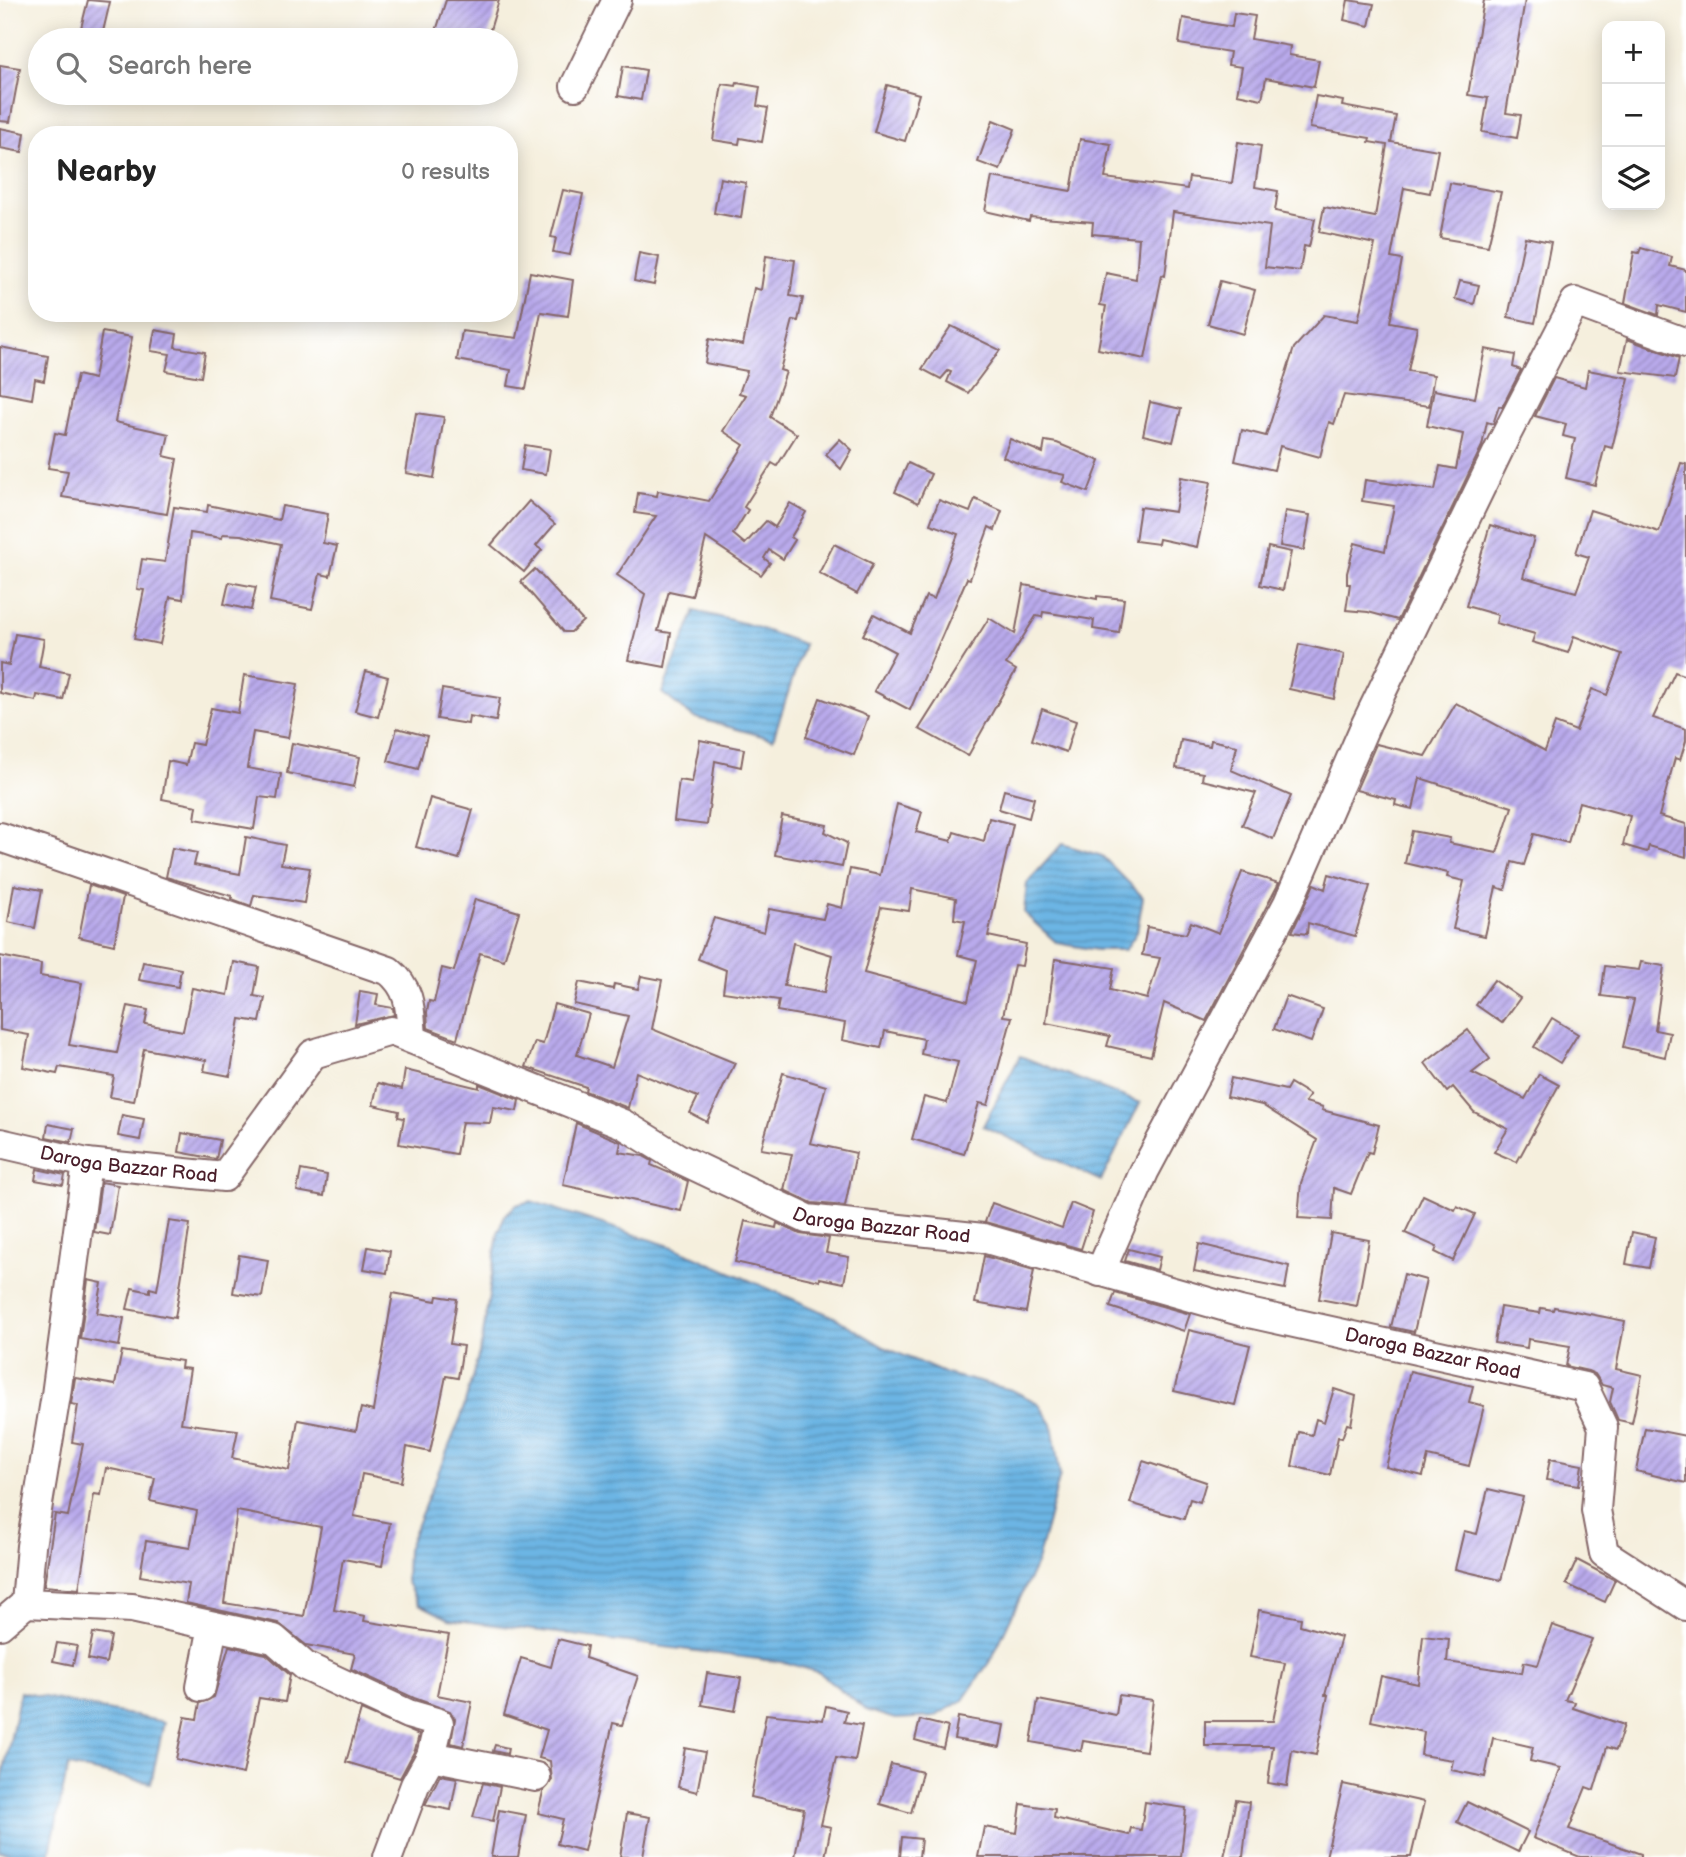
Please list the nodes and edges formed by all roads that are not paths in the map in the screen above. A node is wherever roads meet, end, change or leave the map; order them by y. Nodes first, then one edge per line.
1 (617, 0) edge
2 (575, 86) dead end
3 (1686, 343) edge
4 (0, 837) edge
5 (412, 1039) junction
6 (0, 1143) edge
7 (87, 1163) junction
8 (1100, 1272) junction
9 (26, 1603) junction
10 (1686, 1606) edge
11 (0, 1625) edge
12 (213, 1626) junction
13 (201, 1687) dead end
14 (431, 1756) junction
15 (536, 1777) dead end
16 (388, 1857) edge

1 - 2 street
3 - 8 street
4 - 5 street
5 - 7 street, Daroga Bazzar Road
5 - 8 street, Daroga Bazzar Road
6 - 7 street, Daroga Bazzar Road
7 - 9 street
8 - 10 street, Daroga Bazzar Road
9 - 11 street
9 - 12 street
12 - 13 street
12 - 14 street
14 - 15 street
14 - 16 street

